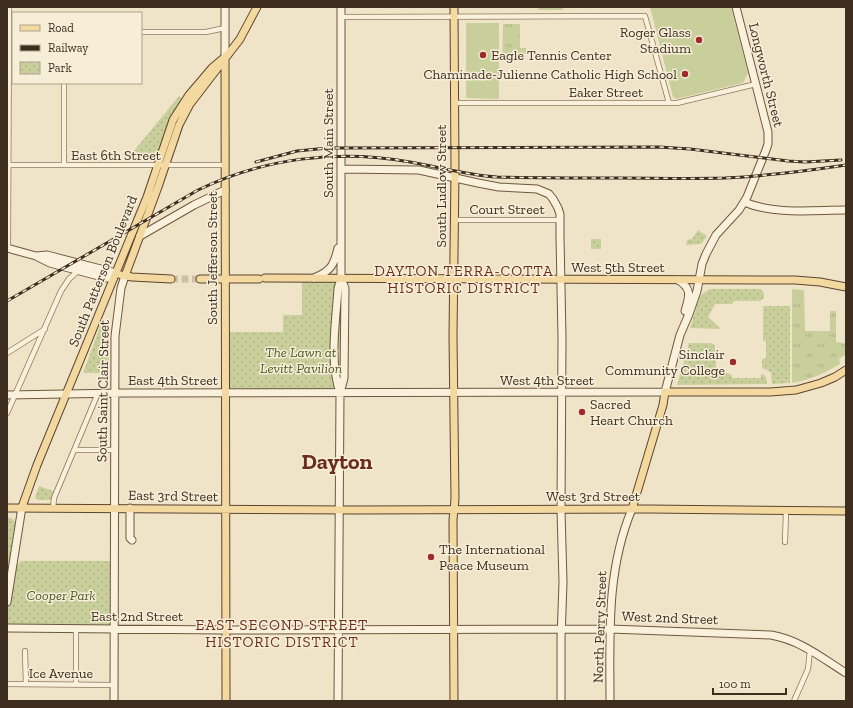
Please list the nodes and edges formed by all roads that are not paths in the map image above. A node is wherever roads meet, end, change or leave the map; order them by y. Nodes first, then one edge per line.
1 (9, 7) edge
2 (225, 7) edge
3 (257, 7) edge
4 (341, 7) edge
5 (454, 7) edge
6 (736, 7) edge
7 (454, 16) junction
8 (341, 17) junction
9 (225, 28) junction
10 (142, 32) edge
11 (10, 33) edge
12 (225, 57) junction
13 (210, 80) junction
14 (64, 84) edge
15 (756, 84) junction
16 (225, 85) junction
17 (8, 88) edge
18 (455, 103) junction
19 (669, 104) junction
20 (8, 165) edge
21 (64, 165) junction
22 (161, 165) junction
23 (225, 165) junction
24 (340, 169) junction
25 (455, 178) junction
26 (225, 190) junction
27 (744, 202) junction
28 (846, 210) edge
29 (454, 220) junction
30 (560, 220) junction
31 (140, 236) junction
32 (341, 238) junction
33 (7, 248) edge
34 (36, 256) junction
35 (78, 271) junction
36 (114, 275) junction
37 (125, 276) junction
38 (171, 279) tunnel mouth
39 (200, 279) tunnel mouth
40 (226, 279) junction
41 (314, 279) junction
42 (341, 279) junction
43 (454, 279) junction
44 (561, 279) junction
45 (678, 280) junction
46 (700, 280) junction
47 (846, 287) edge
48 (683, 325) junction
49 (45, 329) junction
50 (7, 353) edge
51 (846, 370) edge
52 (665, 392) junction
53 (98, 393) junction
54 (114, 393) junction
55 (225, 393) junction
56 (340, 393) junction
57 (454, 393) junction
58 (561, 393) junction
59 (66, 394) junction
60 (11, 395) edge
61 (7, 413) edge
62 (75, 450) junction
63 (114, 450) junction
64 (22, 507) junction
65 (7, 508) edge
66 (52, 508) junction
67 (114, 508) junction
68 (130, 508) junction
69 (225, 509) junction
70 (632, 509) junction
71 (340, 510) junction
72 (454, 510) junction
73 (561, 510) junction
74 (786, 511) junction
75 (846, 511) edge
76 (132, 540) dead end
77 (785, 542) dead end
78 (7, 602) edge
79 (7, 628) edge
80 (76, 628) junction
81 (114, 629) junction
82 (339, 629) junction
83 (453, 629) junction
84 (610, 629) junction
85 (225, 630) junction
86 (562, 630) junction
87 (810, 650) junction
88 (25, 651) dead end
89 (846, 673) edge
90 (7, 684) edge
91 (26, 684) junction
92 (76, 685) junction
93 (114, 685) junction
94 (114, 701) edge
95 (226, 701) edge
96 (338, 701) edge
97 (454, 701) edge
98 (561, 701) edge
99 (610, 701) edge
100 (794, 701) edge

1 - 11 street
2 - 9 street, South Jefferson Street
3 - 12 main road, South Patterson Boulevard
4 - 8 street, South Main Street
5 - 7 main road, South Ludlow Street
6 - 15 street, Longworth Street
7 - 8 street
7 - 18 main road, South Ludlow Street
7 - 19 street
8 - 24 street, South Main Street
9 - 10 street
9 - 12 street, South Jefferson Street
11 - 17 street
12 - 13 main road, South Patterson Boulevard
12 - 16 main road, South Jefferson Street
12 - 22 main road, South Patterson Boulevard
13 - 16 main road
13 - 22 main road, South Patterson Boulevard
14 - 21 street
15 - 19 street, Eaker Street
15 - 27 street, Longworth Street
16 - 23 main road, South Jefferson Street
17 - 20 street
18 - 19 street, Eaker Street
18 - 25 main road, South Ludlow Street
20 - 21 street, East 6th Street
20 - 33 street
21 - 22 street, East 6th Street
22 - 23 street, East 6th Street
22 - 31 main road, South Patterson Boulevard
22 - 36 main road, South Patterson Boulevard
23 - 26 main road, South Jefferson Street
24 - 25 street
24 - 32 street, South Main Street
25 - 29 main road, South Ludlow Street
25 - 30 street
26 - 31 street
26 - 40 main road, South Jefferson Street
27 - 28 street
27 - 46 street, Longworth Street
29 - 30 street, Court Street
29 - 43 main road, South Ludlow Street
30 - 44 street
31 - 37 main road, South Patterson Boulevard
32 - 41 street
32 - 42 street, South Main Street
33 - 34 street
34 - 35 street
34 - 36 street
35 - 36 street
35 - 49 street
36 - 37 main road
36 - 59 main road, South Patterson Boulevard
37 - 38 main road
37 - 54 street, South Saint Clair Street
39 - 40 main road, West 5th Street
40 - 41 main road, West 5th Street
40 - 55 main road, South Jefferson Street
41 - 42 main road, West 5th Street
42 - 43 main road, West 5th Street
42 - 56 street, South Main Street
43 - 44 main road, West 5th Street
43 - 57 main road, South Ludlow Street
44 - 45 main road, West 5th Street
44 - 58 street
45 - 46 main road, West 5th Street
45 - 48 street
46 - 47 main road, West 5th Street
46 - 48 street, Longworth Street
48 - 52 street
49 - 50 street
49 - 60 street
51 - 52 main road, West 4th Street
52 - 58 street, West 4th Street
52 - 70 main road
53 - 54 street, East 4th Street
53 - 59 street, East 4th Street
53 - 62 street
54 - 55 street, East 4th Street
54 - 63 street, South Saint Clair Street
55 - 56 street, East 4th Street
55 - 69 main road, South Jefferson Street
56 - 57 street, West 4th Street
56 - 71 street, South Main Street
57 - 58 street, West 4th Street
57 - 72 main road, South Ludlow Street
58 - 73 street
59 - 60 street, East 4th Street
59 - 64 main road, South Patterson Boulevard
60 - 61 street
62 - 63 street
62 - 66 street
63 - 67 street, South Saint Clair Street
64 - 65 main road, East 3rd Street
64 - 66 main road, East 3rd Street
64 - 78 street
66 - 67 main road, East 3rd Street
67 - 68 main road, East 3rd Street
67 - 81 street, South Saint Clair Street
68 - 69 main road, East 3rd Street
68 - 76 street
69 - 71 main road, East 3rd Street
69 - 85 main road, South Jefferson Street
70 - 73 main road, West 3rd Street
70 - 74 main road, West 3rd Street
70 - 84 street, North Perry Street
71 - 72 main road, West 3rd Street
71 - 82 street, South Main Street
72 - 73 main road, West 3rd Street
72 - 83 main road, South Ludlow Street
73 - 86 street
74 - 75 main road, West 3rd Street
74 - 77 street
79 - 80 street, East 2nd Street
80 - 81 street, East 2nd Street
80 - 92 street
81 - 85 street, East 2nd Street
81 - 93 street, South Saint Clair Street
82 - 83 street, West 2nd Street
82 - 85 street, East 2nd Street
82 - 96 street, South Main Street
83 - 86 street, West 2nd Street
83 - 97 main road, South Ludlow Street
84 - 86 street, West 2nd Street
84 - 87 street, West 2nd Street
84 - 99 street, North Perry Street
85 - 95 main road, South Jefferson Street
86 - 98 street
87 - 89 street, West 2nd Street
87 - 100 street
88 - 91 street
90 - 91 street, Ice Avenue
91 - 92 street, Ice Avenue
92 - 93 street, Ice Avenue
93 - 94 street, South Saint Clair Street

